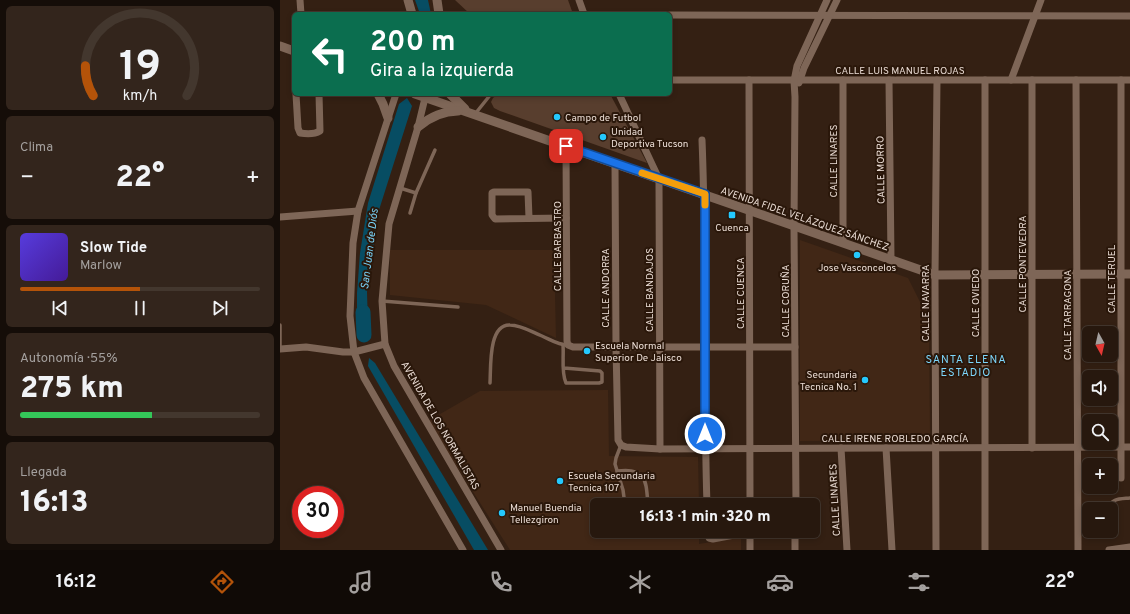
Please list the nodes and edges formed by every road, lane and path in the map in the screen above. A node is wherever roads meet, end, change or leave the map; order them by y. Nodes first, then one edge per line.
1 (300, 0) edge
2 (408, 0) edge
3 (437, 0) edge
4 (579, 0) edge
5 (827, 0) edge
6 (837, 0) edge
7 (1041, 0) edge
8 (301, 12) edge
9 (411, 12) edge
10 (439, 12) edge
11 (583, 12) edge
12 (672, 15) edge
13 (819, 16) junction
14 (830, 16) junction
15 (1035, 16) junction
16 (1130, 16) edge
17 (280, 46) edge
18 (292, 50) edge
19 (672, 80) edge
20 (749, 80) junction
21 (797, 80) junction
22 (843, 80) junction
23 (889, 80) junction
24 (937, 80) junction
25 (985, 80) junction
26 (1011, 80) junction
27 (1032, 80) junction
28 (1076, 80) junction
29 (1121, 80) junction
30 (1130, 80) edge
31 (296, 96) edge
32 (318, 96) edge
33 (379, 96) edge
34 (395, 96) edge
35 (426, 96) edge
36 (452, 96) edge
37 (489, 96) edge
38 (620, 96) edge
39 (471, 113) junction
40 (388, 118) junction
41 (418, 127) junction
42 (702, 140) dead end
43 (566, 146) junction
44 (435, 150) dead end
45 (615, 163) junction
46 (659, 178) junction
47 (400, 188) junction
48 (416, 193) junction
49 (705, 194) junction
50 (750, 210) junction
51 (358, 211) junction
52 (410, 213) dead end
53 (280, 217) edge
54 (529, 218) junction
55 (566, 218) junction
56 (794, 225) junction
57 (843, 242) junction
58 (891, 259) junction
59 (1126, 274) edge
60 (935, 275) junction
61 (985, 275) junction
62 (1032, 275) junction
63 (1076, 275) junction
64 (382, 301) junction
65 (458, 307) dead end
66 (280, 325) edge
67 (385, 344) junction
68 (566, 345) junction
69 (616, 347) junction
70 (659, 347) junction
71 (705, 347) junction
72 (750, 347) junction
73 (795, 347) junction
74 (280, 349) edge
75 (354, 352) junction
76 (564, 368) junction
77 (490, 383) dead end
78 (621, 445) junction
79 (1130, 447) edge
80 (841, 448) junction
81 (886, 448) junction
82 (937, 448) junction
83 (985, 448) junction
84 (1032, 448) junction
85 (1077, 448) junction
86 (1121, 448) junction
87 (660, 449) junction
88 (705, 449) junction
89 (750, 449) junction
90 (796, 449) junction
91 (617, 471) junction
92 (1121, 478) dead end
93 (625, 498) edge
94 (647, 498) edge
95 (707, 498) edge
96 (750, 498) edge
97 (796, 498) edge
98 (1130, 498) edge
99 (1111, 502) edge
100 (750, 538) edge
101 (795, 538) edge
102 (1130, 547) edge
103 (463, 550) edge
104 (501, 550) edge
105 (750, 550) edge
106 (795, 550) edge
107 (847, 550) edge
108 (892, 550) edge
109 (936, 550) edge
110 (985, 550) edge
111 (1078, 550) edge
112 (1109, 550) edge

1 - 8 street
2 - 9 street
3 - 10 street
4 - 11 street
5 - 13 street
6 - 14 street
7 - 15 street
12 - 13 street
13 - 14 street
13 - 21 street
14 - 15 street
14 - 21 street
15 - 16 street
15 - 26 street
17 - 18 street
19 - 20 street, CALLE LUIS MANUEL ROJAS
20 - 21 street, CALLE LUIS MANUEL ROJAS
20 - 50 street, CALLE CUENCA
21 - 22 street, CALLE LUIS MANUEL ROJAS
21 - 56 street, CALLE CORUÑA
22 - 23 street, CALLE LUIS MANUEL ROJAS
22 - 57 street, CALLE LINARES
23 - 24 street, CALLE LUIS MANUEL ROJAS
23 - 58 street, CALLE MORRO
24 - 25 street, CALLE LUIS MANUEL ROJAS
24 - 60 street, CALLE NAVARRA
25 - 26 street, CALLE LUIS MANUEL ROJAS
25 - 61 street, CALLE OVIEDO
26 - 27 street, CALLE LUIS MANUEL ROJAS
27 - 28 street, CALLE LUIS MANUEL ROJAS
27 - 62 street, CALLE PONTEVEDRA
28 - 29 street, CALLE LUIS MANUEL ROJAS
28 - 63 street, CALLE TARRAGONA
29 - 30 street, CALLE LUIS MANUEL ROJAS
29 - 59 street, CALLE TERUEL
31 - 32 street
33 - 40 street
34 - 40 street
35 - 39 street, AVENIDA FIDEL VELÁZQUEZ SÁNCHEZ
35 - 41 street, AVENIDA DE LOS NORMALISTAS
36 - 39 street
37 - 39 lane
38 - 46 street
39 - 41 street
39 - 43 street, AVENIDA FIDEL VELÁZQUEZ SÁNCHEZ
40 - 51 street
41 - 47 street, AVENIDA DE LOS NORMALISTAS
42 - 49 street
43 - 45 street, AVENIDA FIDEL VELÁZQUEZ SÁNCHEZ
43 - 55 street, CALLE BARBASTRO
44 - 48 lane
45 - 46 street, AVENIDA FIDEL VELÁZQUEZ SÁNCHEZ
45 - 69 street, CALLE ANDORRA
46 - 49 street, AVENIDA FIDEL VELÁZQUEZ SÁNCHEZ
46 - 70 street, CALLE BANDAJOS
47 - 48 lane
47 - 64 street, AVENIDA DE LOS NORMALISTAS
48 - 52 lane
49 - 50 street, AVENIDA FIDEL VELÁZQUEZ SÁNCHEZ
49 - 71 street
50 - 56 street, AVENIDA FIDEL VELÁZQUEZ SÁNCHEZ
50 - 72 street, CALLE CUENCA
51 - 53 street
51 - 75 street
54 - 54 street
54 - 55 street
55 - 68 street, CALLE BARBASTRO
56 - 57 street, AVENIDA FIDEL VELÁZQUEZ SÁNCHEZ
56 - 73 street, CALLE CORUÑA
57 - 58 street, AVENIDA FIDEL VELÁZQUEZ SÁNCHEZ
58 - 60 street, AVENIDA FIDEL VELÁZQUEZ SÁNCHEZ
59 - 63 street, AVENIDA FIDEL VELÁZQUEZ SÁNCHEZ
59 - 86 street, CALLE TERUEL
60 - 61 street, AVENIDA FIDEL VELÁZQUEZ SÁNCHEZ
60 - 82 street, CALLE NAVARRA
61 - 62 street, AVENIDA FIDEL VELÁZQUEZ SÁNCHEZ
61 - 83 street, CALLE OVIEDO
62 - 63 street, AVENIDA FIDEL VELÁZQUEZ SÁNCHEZ
62 - 84 street, CALLE PONTEVEDRA
63 - 85 street, CALLE TARRAGONA
64 - 65 lane
64 - 67 street, AVENIDA DE LOS NORMALISTAS
66 - 74 lane
67 - 75 street
67 - 104 street, AVENIDA DE LOS NORMALISTAS
68 - 69 street
68 - 76 lane
68 - 77 lane
69 - 70 street
69 - 78 street, CALLE ANDORRA
70 - 71 street
70 - 87 street, CALLE BANDAJOS
71 - 72 street
71 - 88 street
72 - 73 street
72 - 89 street, CALLE CUENCA
73 - 90 street, CALLE CORUÑA
74 - 75 street
75 - 103 street
76 - 76 lane
78 - 87 street
78 - 91 lane
79 - 86 street, CALLE IRENE ROBLEDO GARCÍA
80 - 81 street, CALLE IRENE ROBLEDO GARCÍA
80 - 90 street, CALLE IRENE ROBLEDO GARCÍA
80 - 107 street, CALLE LINARES
81 - 82 street, CALLE IRENE ROBLEDO GARCÍA
81 - 108 street
82 - 83 street, CALLE IRENE ROBLEDO GARCÍA
82 - 109 street, CALLE NAVARRA
83 - 84 street, CALLE IRENE ROBLEDO GARCÍA
83 - 110 street, CALLE OVIEDO
84 - 85 street, CALLE IRENE ROBLEDO GARCÍA
85 - 86 street, CALLE IRENE ROBLEDO GARCÍA
85 - 111 street, CALLE TARRAGONA
86 - 92 street, CALLE TERUEL
87 - 88 street, CALLE IRENE ROBLEDO GARCÍA
88 - 89 street, CALLE IRENE ROBLEDO GARCÍA
88 - 95 street
89 - 90 street, CALLE IRENE ROBLEDO GARCÍA
89 - 96 street, CALLE CUENCA
90 - 97 street, CALLE CORUÑA
91 - 93 lane
91 - 94 lane
98 - 99 lane
100 - 105 street
101 - 106 street
102 - 112 street

